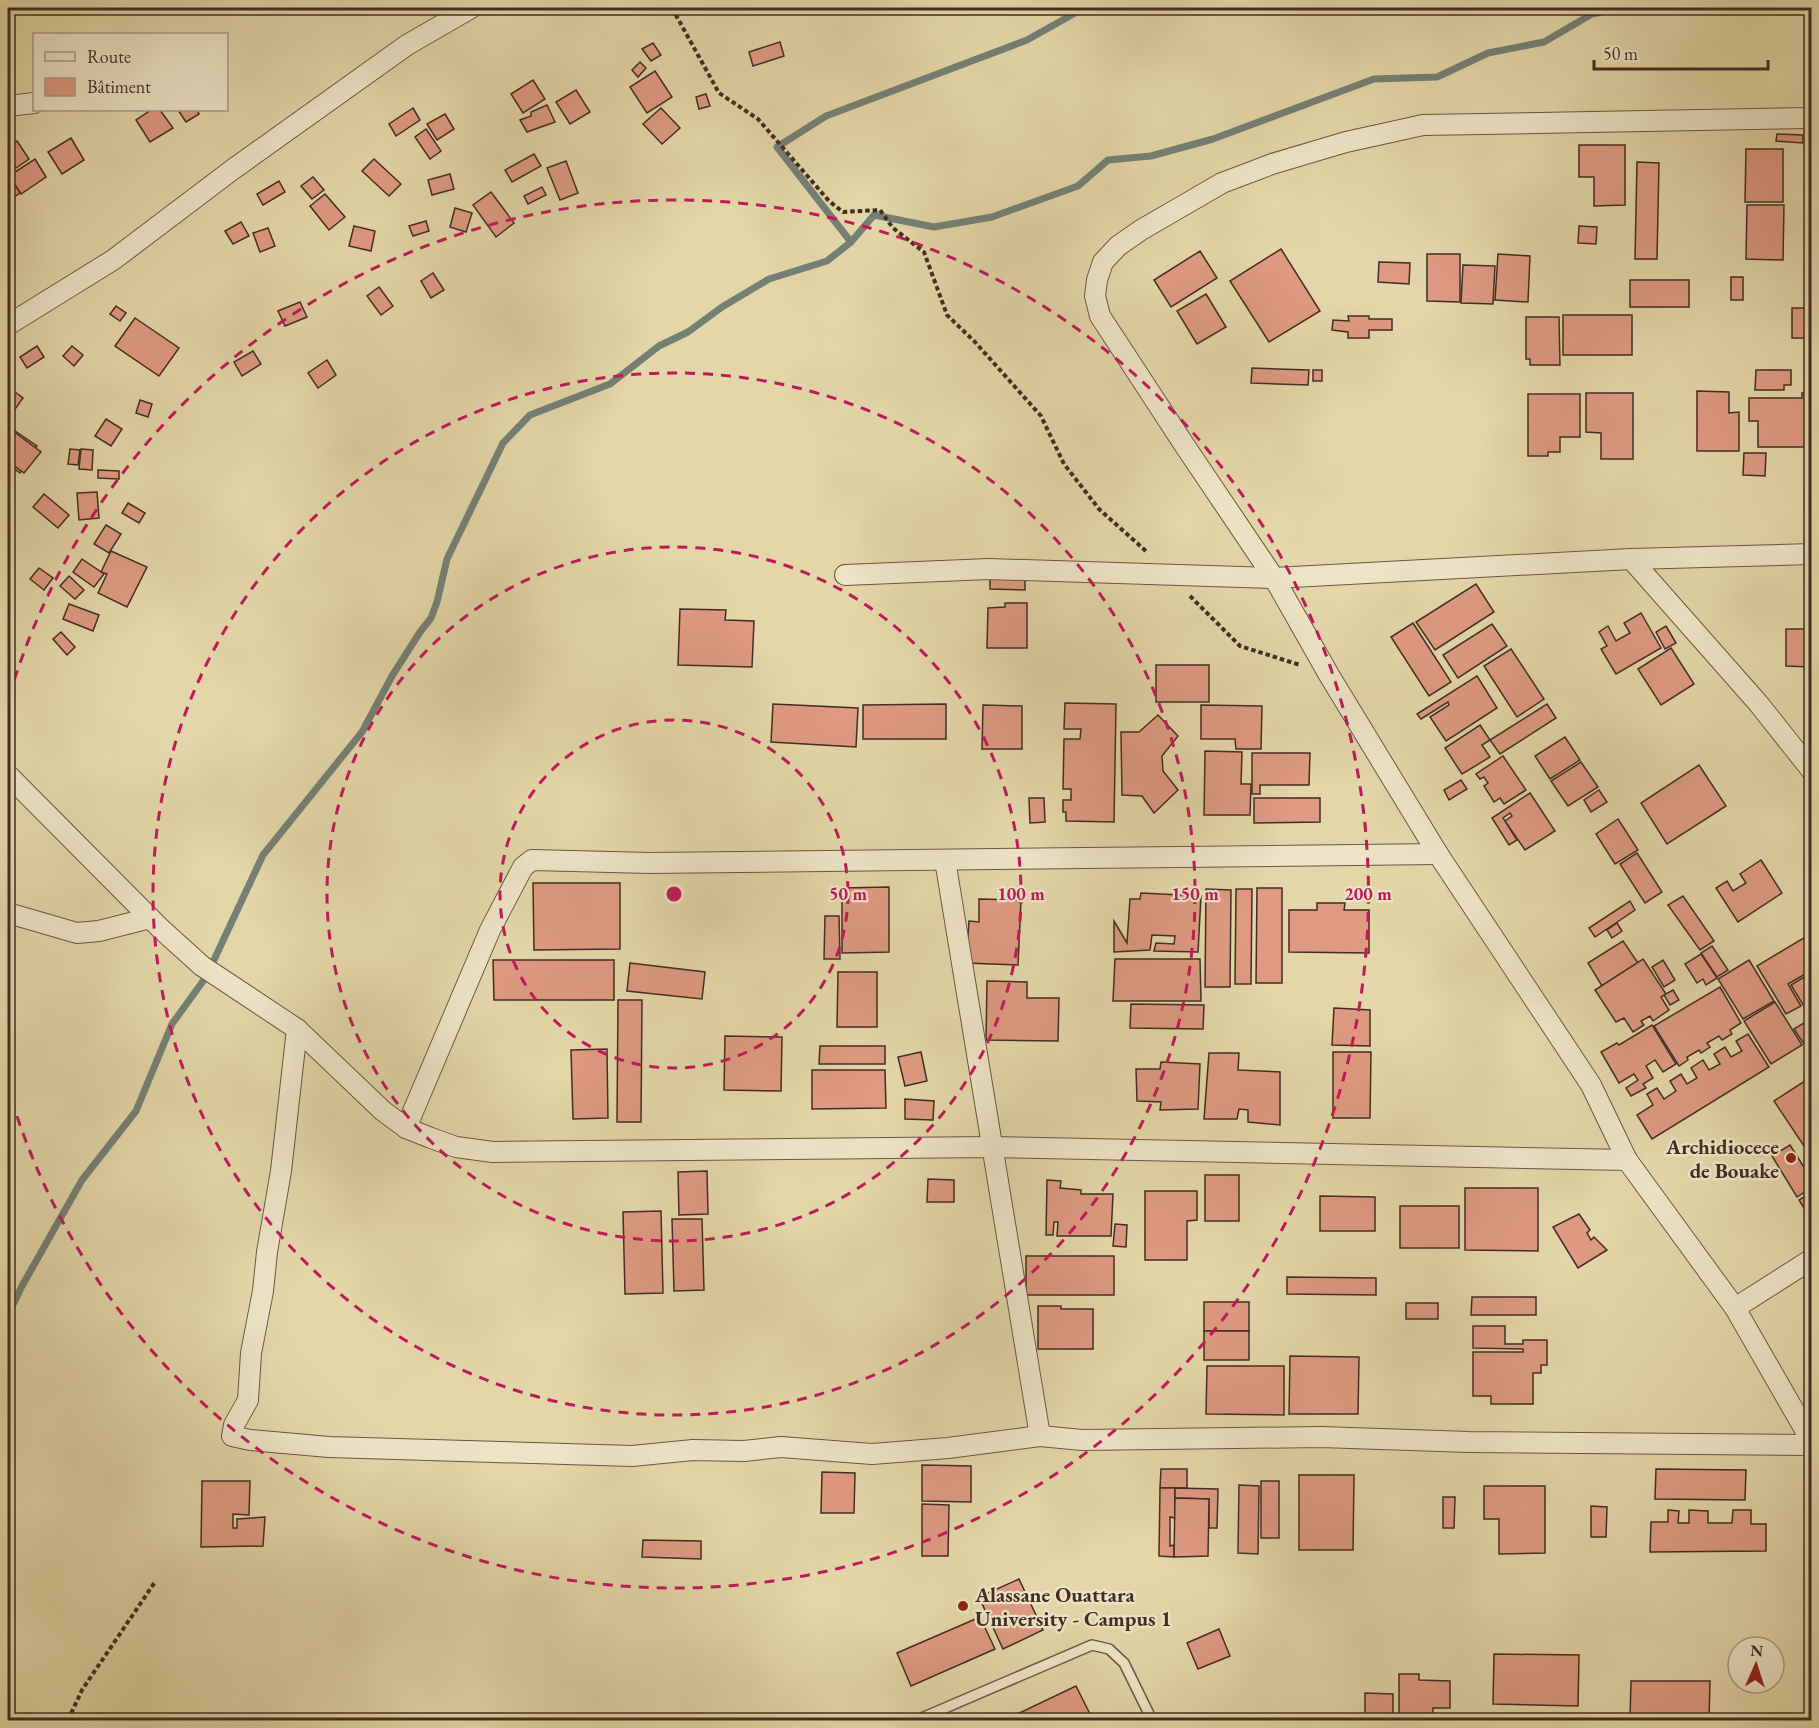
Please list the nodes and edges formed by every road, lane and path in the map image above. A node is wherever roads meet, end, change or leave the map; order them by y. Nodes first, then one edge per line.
1 (471, 8) edge
2 (672, 8) edge
3 (33, 103) edge
4 (8, 106) edge
5 (1812, 118) edge
6 (8, 326) edge
7 (1812, 554) edge
8 (1631, 560) junction
9 (845, 575) dead end
10 (1173, 575) junction
11 (1275, 578) junction
12 (1329, 675) junction
13 (1812, 771) edge
14 (8, 775) edge
15 (1438, 854) junction
16 (945, 860) junction
17 (8, 913) edge
18 (150, 918) junction
19 (297, 1029) junction
20 (406, 1128) junction
21 (991, 1147) junction
22 (1627, 1160) junction
23 (1812, 1259) edge
24 (1735, 1308) junction
25 (1040, 1436) junction
26 (1812, 1443) edge
27 (155, 1582) dead end
28 (68, 1720) edge
29 (917, 1720) edge
30 (1152, 1720) edge

1 - 6 street
2 - 10 path
3 - 4 street
5 - 11 street
7 - 8 street
8 - 11 street
8 - 13 street
9 - 10 street
10 - 11 street
10 - 12 path
11 - 12 street
12 - 15 street
14 - 18 street
15 - 16 street
15 - 22 street
16 - 20 street
16 - 21 street
17 - 18 street
18 - 19 street
19 - 20 street
19 - 25 street
20 - 21 street
21 - 22 street
21 - 25 street
22 - 24 street
23 - 24 street
24 - 26 street
25 - 26 street
27 - 28 path
29 - 30 lane

